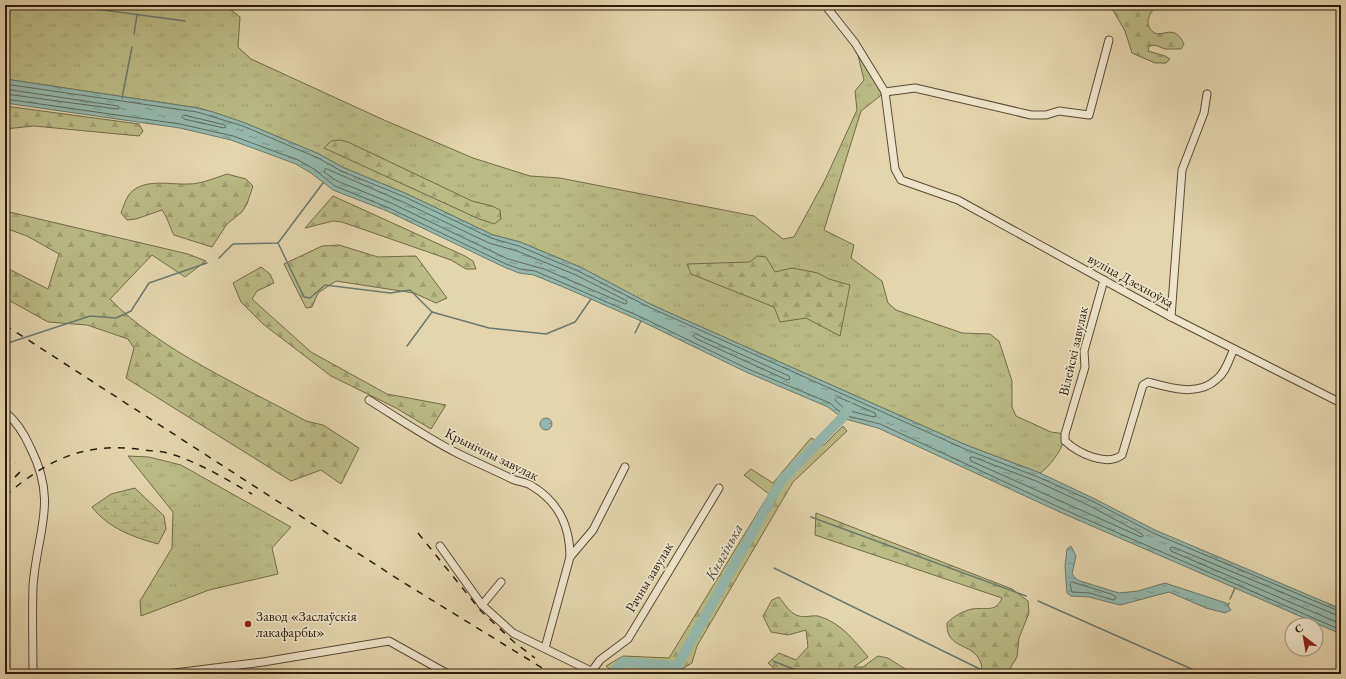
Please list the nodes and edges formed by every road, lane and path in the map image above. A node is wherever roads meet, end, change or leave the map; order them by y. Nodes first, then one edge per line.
1 (825, 5) edge
2 (1109, 40) dead end
3 (885, 92) junction
4 (1207, 94) dead end
5 (1104, 280) junction
6 (1171, 317) junction
7 (1234, 349) junction
8 (369, 400) dead end
9 (1341, 402) edge
10 (5, 412) edge
11 (625, 467) dead end
12 (719, 488) dead end
13 (440, 546) dead end
14 (570, 558) junction
15 (501, 582) dead end
16 (482, 605) junction
17 (545, 648) junction
18 (595, 673) edge
19 (33, 674) edge
20 (167, 674) edge
21 (448, 674) edge

1 - 3 street
2 - 3 street
3 - 5 street, вуліца Дзехноўка
4 - 6 street
5 - 6 street, вуліца Дзехноўка
5 - 7 street, Вілейскі завулак
6 - 7 street, вуліца Дзехноўка
7 - 9 street, вуліца Дзехноўка
8 - 14 street, Крынічны завулак
10 - 19 street
11 - 14 street
12 - 18 street, Рачны завулак
13 - 16 street
14 - 17 street
15 - 16 street
16 - 17 street
17 - 18 street
20 - 21 street

